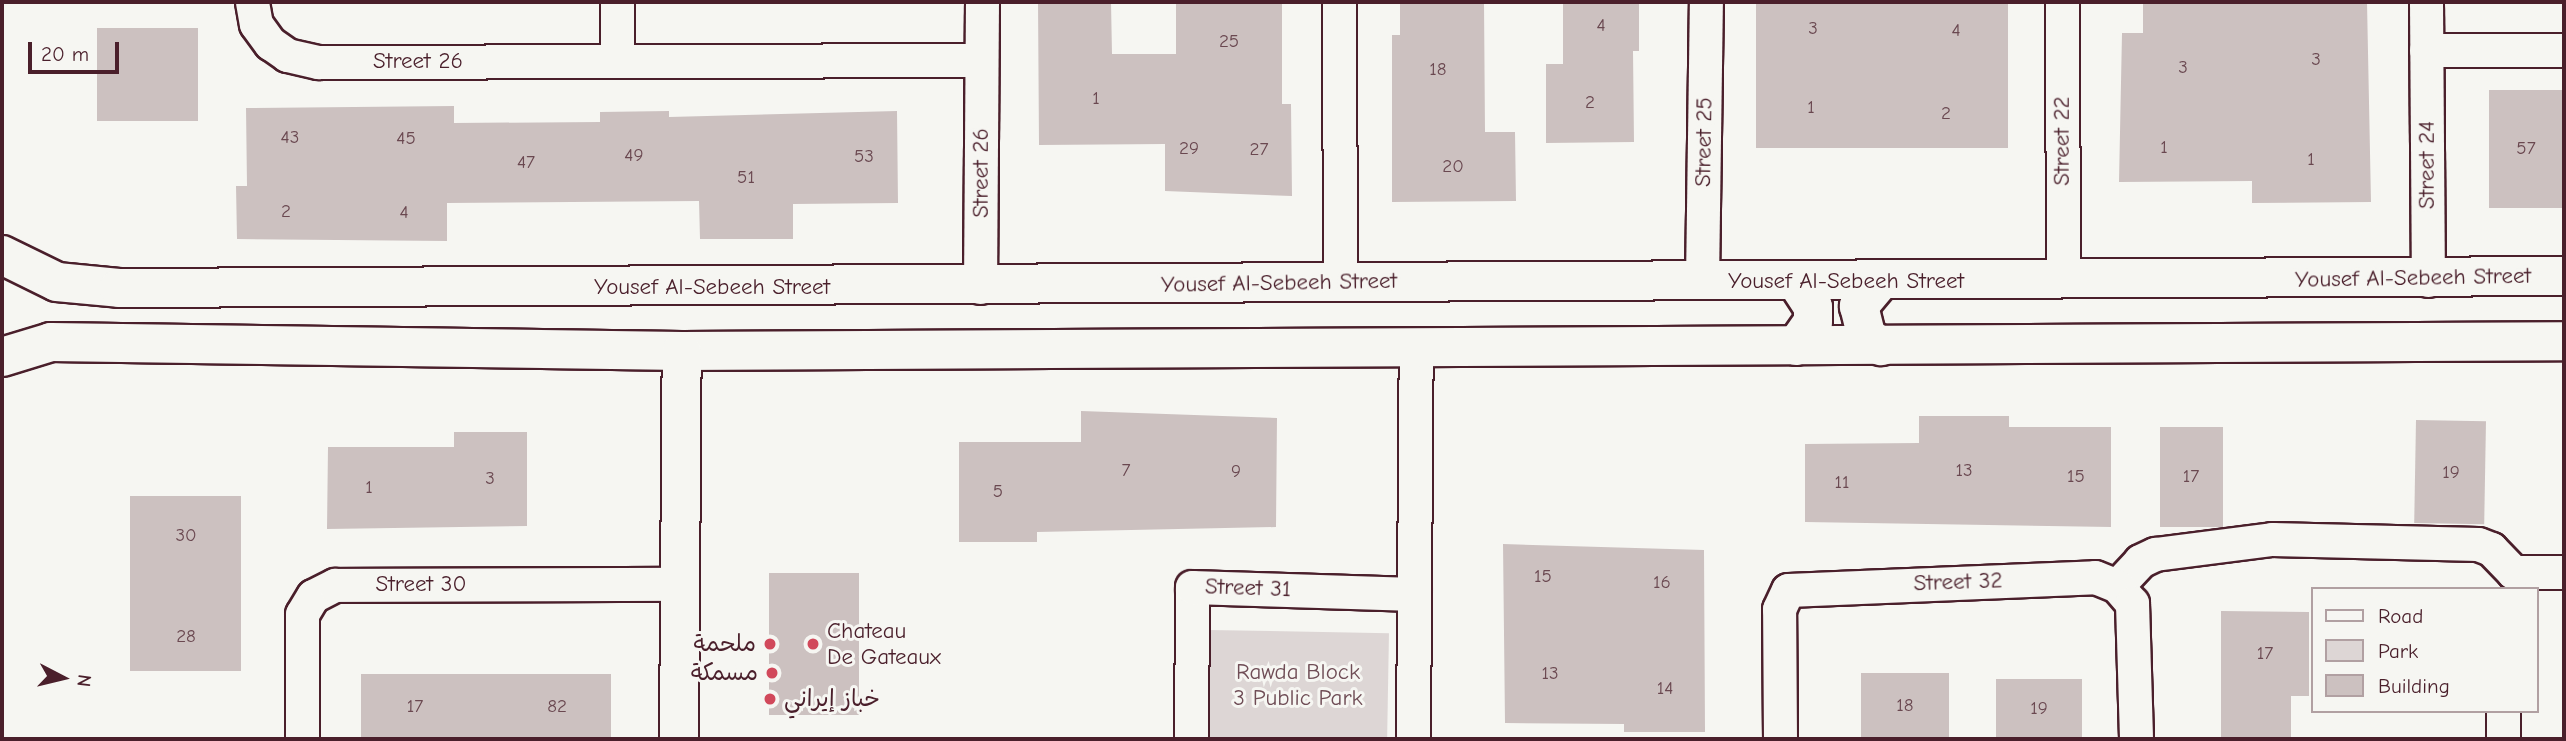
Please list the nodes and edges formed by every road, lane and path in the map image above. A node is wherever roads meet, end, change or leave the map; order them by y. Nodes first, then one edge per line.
1 (252, 2) edge
2 (617, 2) edge
3 (982, 2) edge
4 (1339, 2) edge
5 (1706, 2) edge
6 (2062, 2) edge
7 (2426, 2) edge
8 (2426, 50) junction
9 (2564, 50) edge
10 (617, 60) junction
11 (981, 60) junction
12 (2, 255) edge
13 (2564, 276) edge
14 (2063, 280) junction
15 (2428, 280) junction
16 (1340, 281) junction
17 (1702, 281) junction
18 (1880, 281) junction
19 (1797, 282) junction
20 (980, 287) junction
21 (119, 288) junction
22 (114, 341) junction
23 (2564, 341) edge
24 (1796, 346) junction
25 (1881, 346) junction
26 (1416, 348) junction
27 (682, 351) junction
28 (2, 357) edge
29 (2564, 572) edge
30 (2509, 580) edge
31 (679, 584) junction
32 (2117, 586) junction
33 (1414, 594) junction
34 (2504, 713) edge
35 (302, 739) edge
36 (679, 739) edge
37 (1191, 739) edge
38 (1413, 739) edge
39 (1780, 739) edge
40 (2136, 739) edge
41 (2503, 739) edge

1 - 10 street, Street 26
2 - 10 street
3 - 11 street, Street 26
4 - 16 street
5 - 17 street, Street 25
6 - 14 street, Street 22
7 - 8 street, Street 24
8 - 9 street
8 - 15 street, Street 24
10 - 11 street, Street 26
11 - 20 street, Street 26
12 - 21 street, Yousef Al-Sebeeh Street
13 - 15 street, Yousef Al-Sebeeh Street
14 - 15 street, Yousef Al-Sebeeh Street
14 - 18 street, Yousef Al-Sebeeh Street
16 - 17 street, Yousef Al-Sebeeh Street
16 - 20 street, Yousef Al-Sebeeh Street
17 - 19 street, Yousef Al-Sebeeh Street
18 - 19 street, Yousef Al-Sebeeh Street
18 - 25 street
19 - 24 street
20 - 21 street, Yousef Al-Sebeeh Street
21 - 22 street
22 - 27 street
22 - 28 street
23 - 25 street
24 - 25 street
24 - 26 street
26 - 27 street
26 - 33 street
27 - 31 street
29 - 30 street
30 - 32 street
31 - 35 street, Street 30
31 - 36 street
32 - 39 street, Street 32
32 - 40 street
33 - 37 street, Street 31
33 - 38 street
34 - 41 street

